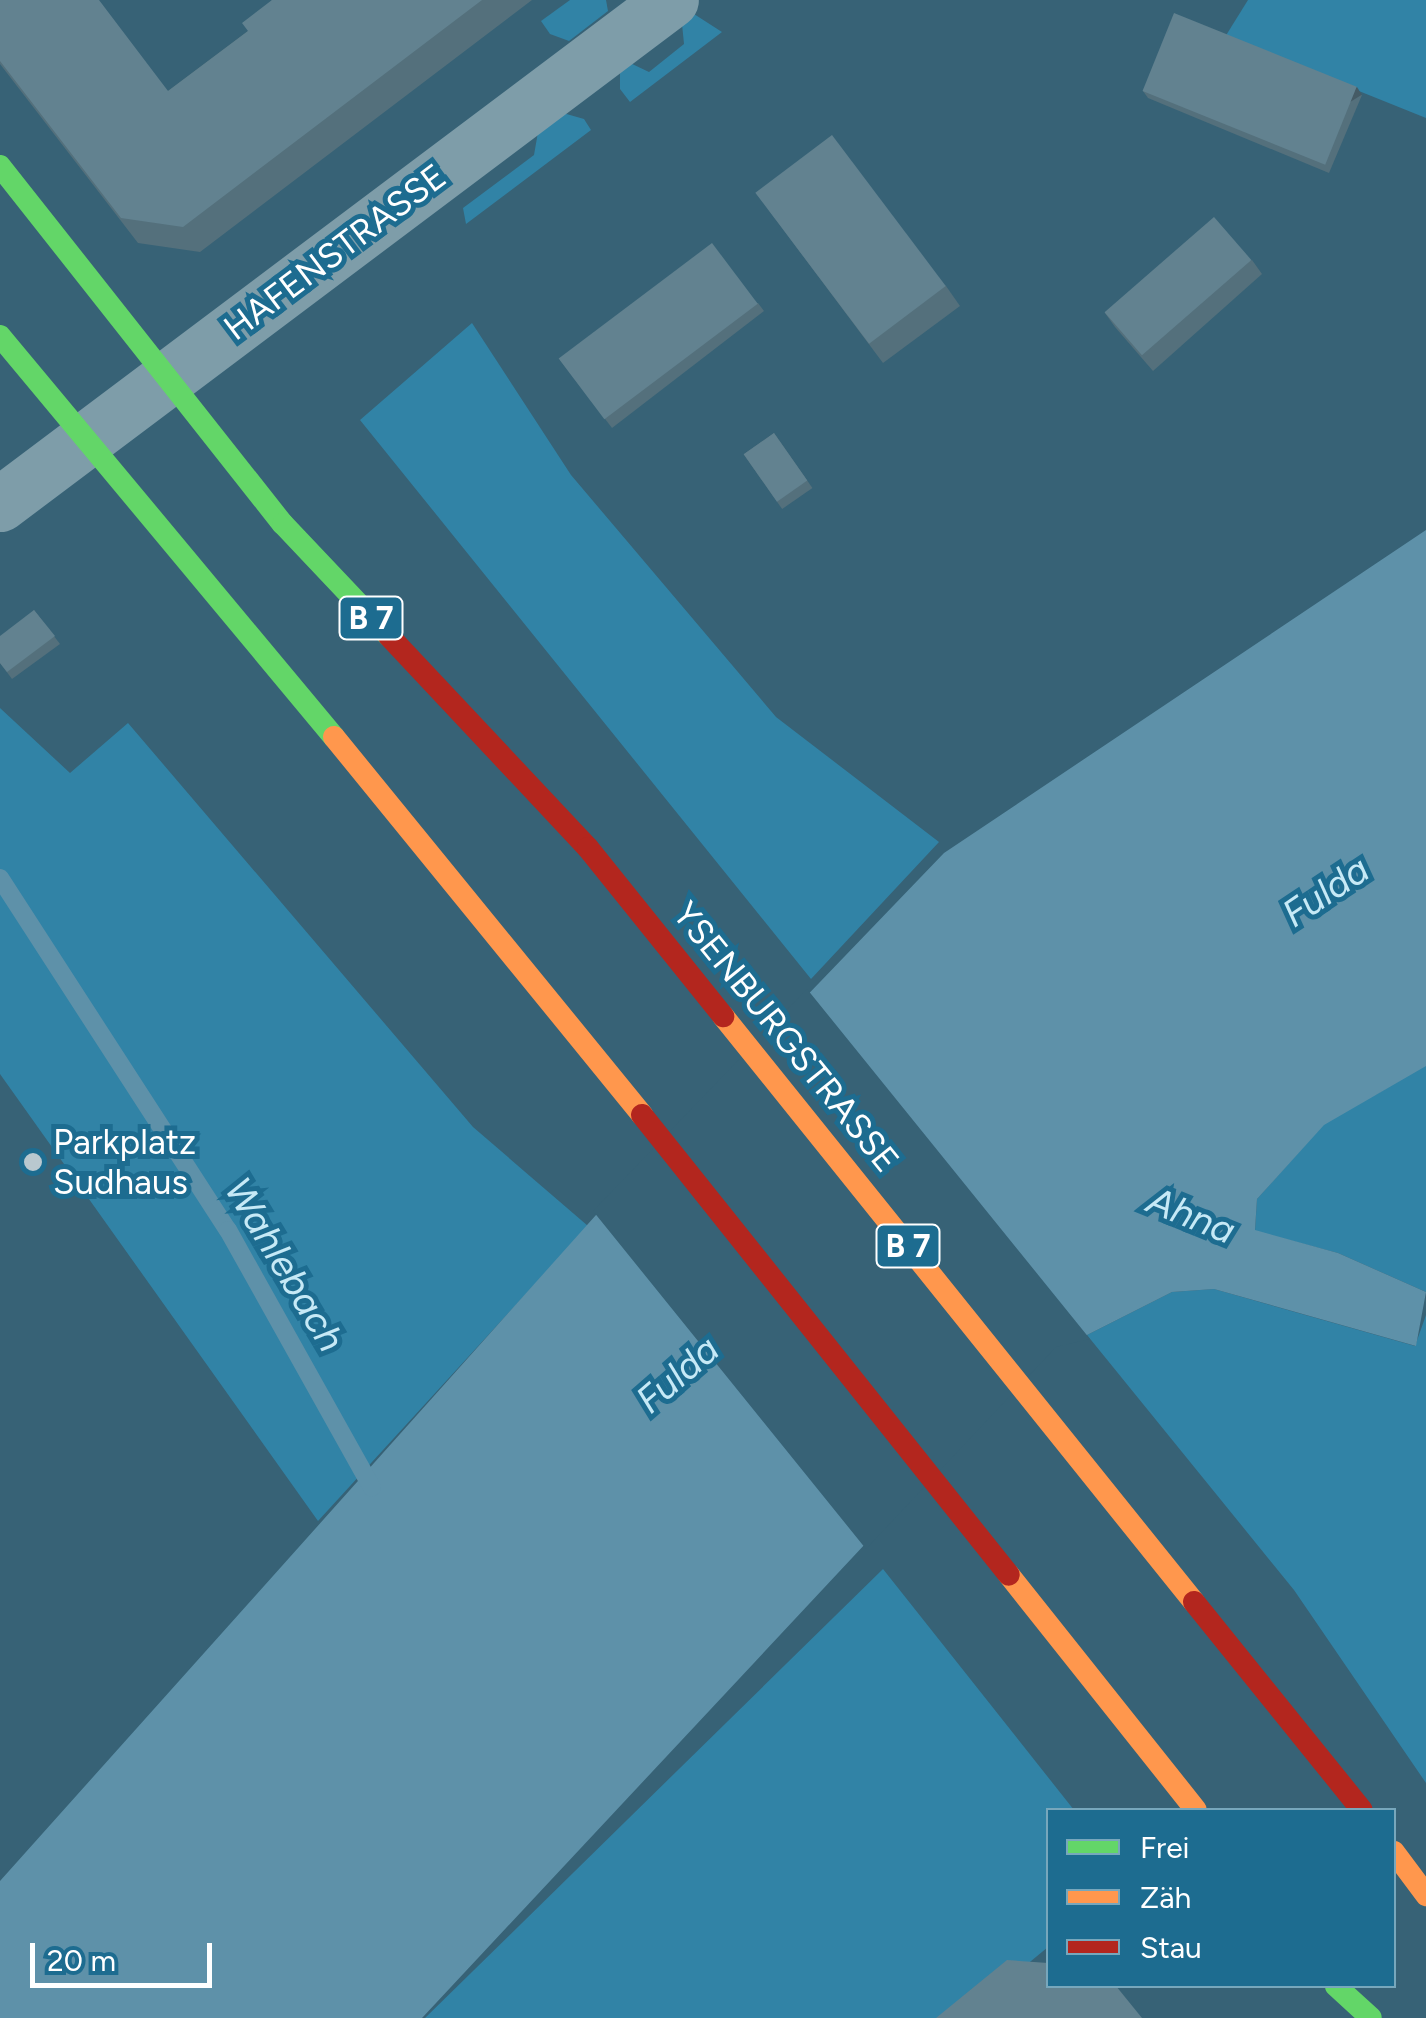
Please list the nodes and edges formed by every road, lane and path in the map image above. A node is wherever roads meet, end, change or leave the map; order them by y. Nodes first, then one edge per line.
1 (670, 0) edge
2 (0, 166) edge
3 (0, 336) edge
4 (164, 380) junction
5 (85, 439) junction
6 (0, 504) edge
7 (1194, 1808) edge
8 (1360, 1808) edge
9 (1396, 1855) edge
10 (1426, 1895) edge
11 (1338, 1988) edge
12 (1371, 2018) edge

1 - 4 street, HAFENSTRASSE
2 - 4 main road, B 7
3 - 5 main road
4 - 5 street, HAFENSTRASSE
4 - 8 main road, YSENBURGSTRASSE / B 7
5 - 6 street, HAFENSTRASSE
5 - 7 main road
9 - 10 main road
11 - 12 main road

